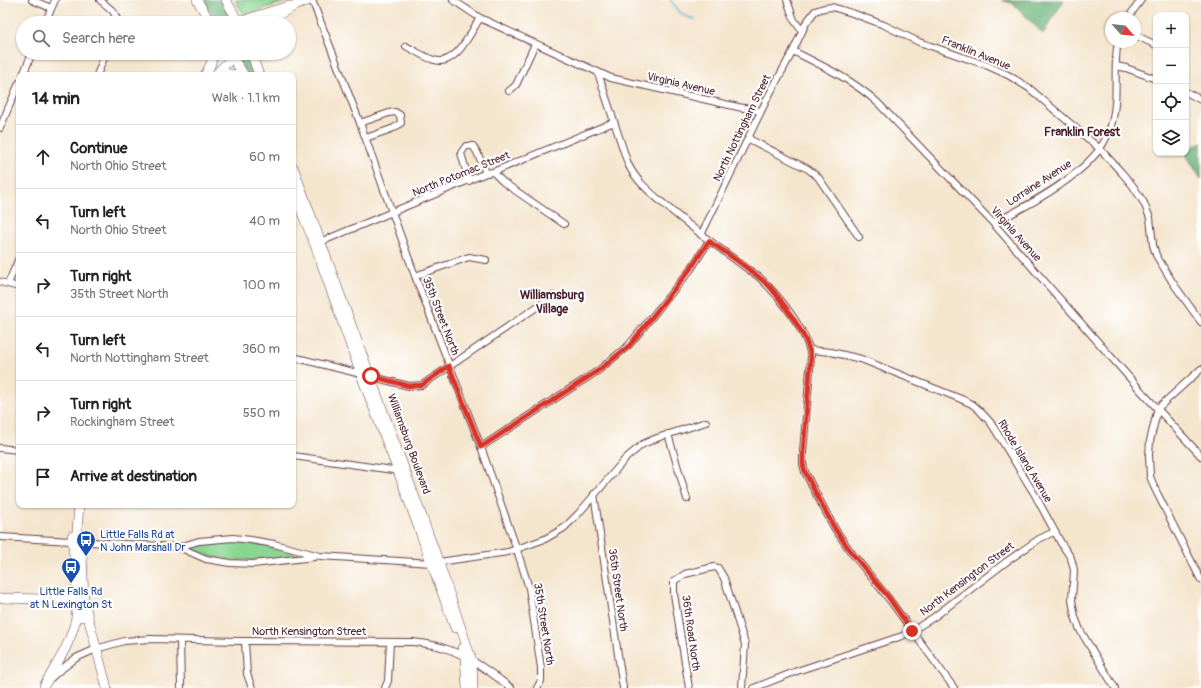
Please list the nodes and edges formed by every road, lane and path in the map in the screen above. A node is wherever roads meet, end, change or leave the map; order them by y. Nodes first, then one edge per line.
1 (32, 0) edge
2 (55, 0) edge
3 (100, 0) edge
4 (197, 0) edge
5 (226, 0) edge
6 (311, 0) edge
7 (453, 0) edge
8 (787, 0) edge
9 (1141, 0) edge
10 (294, 6) junction
11 (51, 8) junction
12 (1132, 12) edge
13 (48, 16) edge
14 (116, 16) edge
15 (207, 16) edge
16 (235, 16) edge
17 (256, 16) edge
18 (276, 16) edge
19 (480, 18) junction
20 (802, 30) junction
21 (1141, 38) edge
22 (535, 44) junction
23 (1153, 44) edge
24 (406, 46) dead end
25 (1116, 48) edge
26 (793, 51) junction
27 (29, 60) edge
28 (103, 60) edge
29 (212, 60) edge
30 (228, 60) edge
31 (235, 60) edge
32 (254, 60) edge
33 (1116, 66) junction
34 (24, 72) edge
35 (98, 72) edge
36 (206, 72) edge
37 (218, 72) edge
38 (242, 72) edge
39 (258, 72) edge
40 (598, 74) junction
41 (1153, 78) edge
42 (16, 91) edge
43 (509, 91) dead end
44 (1189, 94) edge
45 (1201, 100) edge
46 (761, 111) junction
47 (614, 122) junction
48 (360, 123) junction
49 (0, 128) edge
50 (366, 138) junction
51 (749, 138) junction
52 (1100, 149) junction
53 (493, 172) junction
54 (486, 174) junction
55 (469, 181) junction
56 (296, 186) edge
57 (298, 199) edge
58 (392, 213) junction
59 (993, 223) junction
60 (564, 224) dead end
61 (701, 235) junction
62 (859, 237) dead end
63 (709, 241) junction
64 (318, 244) junction
65 (486, 260) dead end
66 (16, 265) edge
67 (415, 276) junction
68 (0, 282) edge
69 (8, 284) junction
70 (16, 285) edge
71 (553, 296) dead end
72 (1201, 322) edge
73 (810, 350) junction
74 (296, 358) edge
75 (449, 366) junction
76 (1201, 369) edge
77 (361, 374) junction
78 (371, 376) junction
79 (1158, 408) junction
80 (706, 422) dead end
81 (668, 434) junction
82 (481, 447) junction
83 (0, 448) edge
84 (16, 450) edge
85 (296, 456) edge
86 (1201, 456) edge
87 (401, 471) junction
88 (594, 494) junction
89 (687, 500) dead end
90 (74, 508) edge
91 (79, 508) edge
92 (1054, 532) junction
93 (0, 537) edge
94 (76, 541) junction
95 (180, 547) junction
96 (517, 550) junction
97 (320, 556) junction
98 (435, 563) junction
99 (1201, 580) edge
100 (0, 598) edge
101 (81, 600) junction
102 (912, 631) junction
103 (180, 640) junction
104 (245, 641) junction
105 (390, 642) junction
106 (94, 650) junction
107 (469, 658) junction
108 (44, 687) edge
109 (101, 688) edge
110 (107, 688) edge
111 (181, 688) edge
112 (252, 688) edge
113 (385, 688) edge
114 (467, 688) edge
115 (473, 688) edge
116 (511, 688) edge
117 (537, 688) edge
118 (623, 688) edge
119 (688, 688) edge
120 (742, 688) edge
121 (754, 688) edge
122 (954, 688) edge
123 (1115, 688) edge

1 - 11 street
2 - 11 street
3 - 14 street
4 - 15 main road
5 - 16 main road
6 - 10 main road
6 - 48 street, 35th Street North
7 - 19 street, Virginia Avenue
8 - 20 street
9 - 12 street
10 - 17 main road
10 - 18 main road
11 - 13 street
19 - 22 street, Virginia Avenue
19 - 24 street
20 - 26 street, North Nottingham Street
20 - 52 street, Franklin Avenue
21 - 23 street
22 - 40 street, Virginia Avenue
22 - 43 street
25 - 33 street, Lorraine Avenue
26 - 46 street, North Nottingham Street
26 - 59 street, Virginia Avenue
27 - 34 street
28 - 35 street
29 - 36 main road
30 - 37 main road
31 - 38 main road
32 - 39 main road
33 - 41 street
33 - 52 street, Lorraine Avenue
40 - 46 street, Virginia Avenue
40 - 47 street
42 - 49 street
44 - 45 street
46 - 51 street, North Nottingham Street
47 - 53 street, North Potomac Street
47 - 61 street
48 - 50 street, 35th Street North
48 - 50 street
50 - 58 street, 35th Street North
51 - 61 street, North Nottingham Street
51 - 62 street
52 - 59 street, Lorraine Avenue
52 - 72 street, Franklin Avenue
53 - 54 street, North Potomac Street
53 - 60 street
54 - 55 street, North Potomac Street
54 - 55 street
55 - 58 street, North Potomac Street
56 - 57 main road, Williamsburg Boulevard
57 - 64 main road, Williamsburg Boulevard
58 - 64 street, North Potomac Street
58 - 67 street, 35th Street North
59 - 79 street, Virginia Avenue
61 - 63 street
63 - 73 street
63 - 82 street
64 - 77 main road, Williamsburg Boulevard
64 - 78 main road, Williamsburg Boulevard
65 - 67 street
66 - 69 street
67 - 75 street, 35th Street North
68 - 69 street
69 - 70 street
71 - 75 street
73 - 92 street, Rhode Island Avenue
73 - 102 street
74 - 77 street
75 - 78 street
75 - 82 street, 35th Street North
76 - 79 street
77 - 78 street
77 - 87 main road, Williamsburg Boulevard
78 - 87 main road, Williamsburg Boulevard
79 - 86 street, Virginia Avenue
79 - 99 street
80 - 81 street
81 - 88 street
81 - 89 street
82 - 96 street, 35th Street North
83 - 84 street
85 - 87 street
87 - 98 main road, Williamsburg Boulevard
88 - 96 street
88 - 118 street, 36th Street North
90 - 94 main road
91 - 94 main road
92 - 102 street, North Kensington Street
92 - 123 street, Rhode Island Avenue
93 - 94 street
94 - 95 street
94 - 101 main road
95 - 97 street
95 - 97 street
96 - 98 street
96 - 117 street, 35th Street North
97 - 98 street
98 - 107 main road, Williamsburg Boulevard
100 - 101 main road
101 - 106 main road
101 - 108 main road
102 - 121 street, North Kensington Street
102 - 122 street
103 - 104 street, North Kensington Street
103 - 106 street, North Kensington Street
103 - 111 street
104 - 105 street, North Kensington Street
104 - 112 street
105 - 107 street, North Kensington Street
105 - 113 street
106 - 108 street, North Kensington Street
106 - 109 main road
106 - 110 main road
107 - 114 main road, Williamsburg Boulevard
107 - 115 main road, Williamsburg Boulevard
107 - 116 street, North Kensington Street
119 - 120 street, 36th Road North

